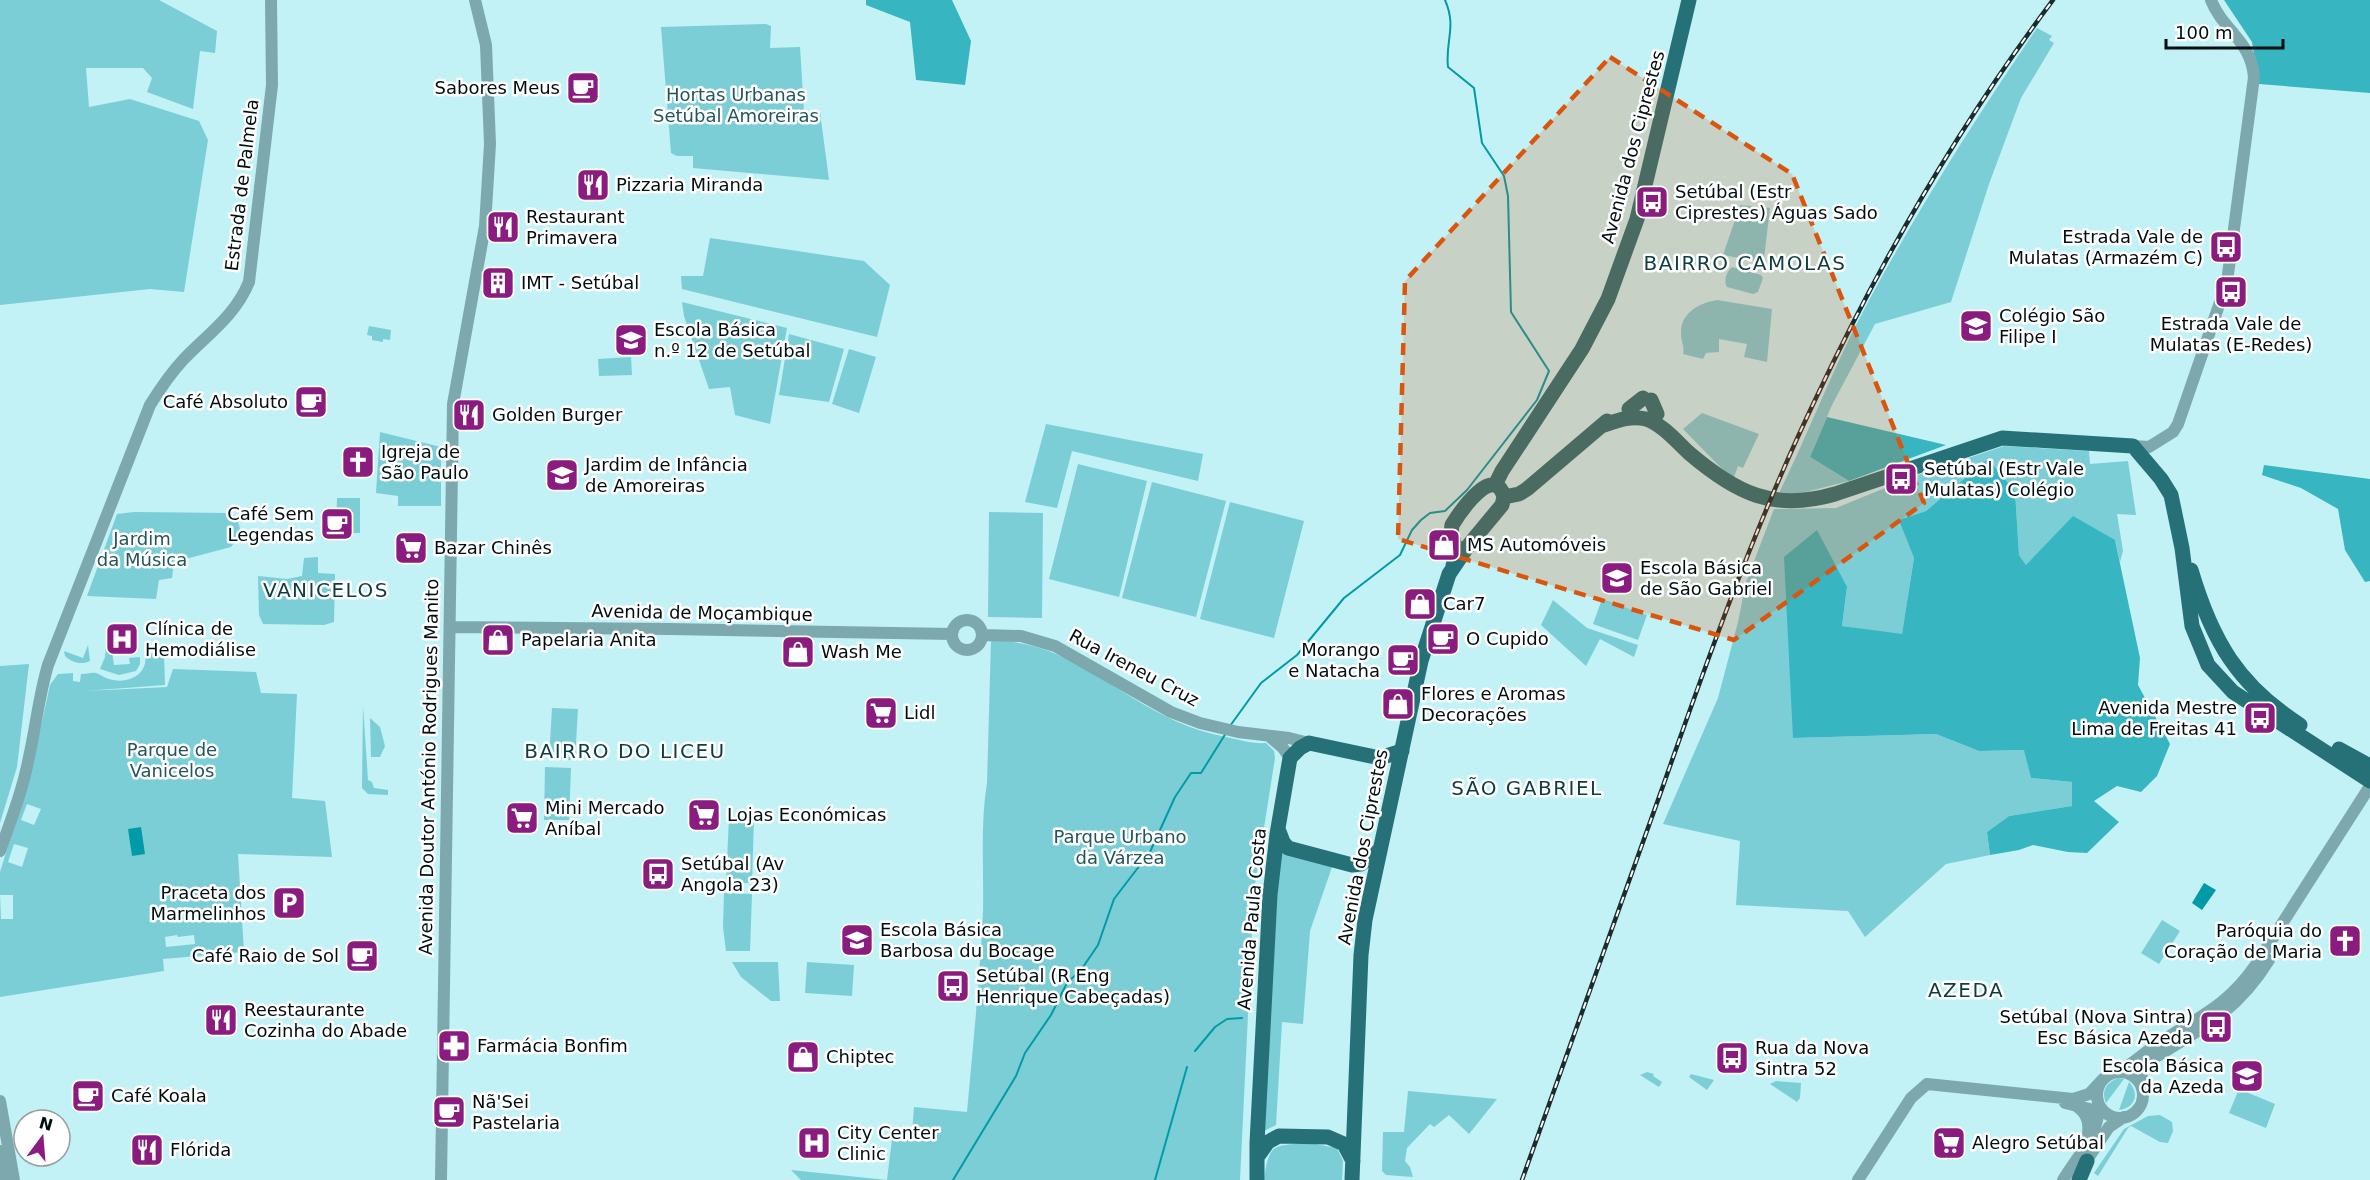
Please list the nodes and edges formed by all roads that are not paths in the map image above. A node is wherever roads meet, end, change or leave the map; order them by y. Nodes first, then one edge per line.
1 (271, 0) edge
2 (475, 0) edge
3 (1689, 0) edge
4 (2211, 0) edge
5 (1648, 408) junction
6 (1601, 426) junction
7 (2133, 446) junction
8 (1500, 491) junction
9 (1455, 540) junction
10 (1472, 542) junction
11 (2182, 548) junction
12 (1453, 566) junction
13 (450, 627) junction
14 (952, 634) junction
15 (982, 634) junction
16 (2226, 654) junction
17 (2208, 664) junction
18 (2240, 674) junction
19 (2226, 686) junction
20 (1269, 736) junction
21 (1309, 743) junction
22 (1402, 751) junction
23 (1290, 758) junction
24 (1380, 758) junction
25 (2370, 766) edge
26 (1394, 782) junction
27 (2370, 782) edge
28 (2370, 786) edge
29 (2370, 801) edge
30 (1278, 829) junction
31 (1380, 850) junction
32 (0, 851) edge
33 (2108, 1076) junction
34 (2141, 1084) junction
35 (2037, 1096) junction
36 (0, 1101) edge
37 (2069, 1104) junction
38 (2102, 1109) junction
39 (2124, 1117) junction
40 (0, 1151) edge
41 (2086, 1153) junction
42 (1258, 1156) junction
43 (1353, 1161) junction
44 (441, 1177) edge
45 (4, 1180) edge
46 (14, 1180) edge
47 (1257, 1180) edge
48 (1352, 1180) edge
49 (1858, 1180) edge
50 (2063, 1180) edge
51 (2076, 1180) edge

1 - 32 street, Estrada de Palmela
2 - 13 street, Avenida Doutor António Rodrigues Manito
3 - 8 main road, Avenida dos Ciprestes
4 - 7 street
5 - 6 main road
5 - 6 main road
5 - 7 main road
6 - 8 main road
7 - 11 main road
8 - 9 main road, Avenida dos Ciprestes
8 - 10 main road, Avenida dos Ciprestes
9 - 10 main road
9 - 12 main road, Avenida dos Ciprestes
10 - 12 main road, Avenida dos Ciprestes
11 - 16 main road
11 - 17 main road
12 - 22 main road, Avenida dos Ciprestes
13 - 14 street, Avenida de Moçambique
13 - 44 street, Avenida Doutor António Rodrigues Manito
14 - 15 street
14 - 15 street
15 - 20 street, Rua Ireneu Cruz
16 - 17 main road
16 - 18 main road
17 - 19 main road
18 - 19 main road
18 - 25 main road
19 - 27 main road
20 - 21 street, Rua Ireneu Cruz
20 - 23 street
21 - 23 main road
21 - 24 main road
22 - 24 main road
22 - 26 main road, Avenida dos Ciprestes
23 - 30 main road, Avenida Paula Costa
24 - 26 main road
26 - 31 main road, Avenida dos Ciprestes
28 - 33 street
29 - 34 street
30 - 31 main road
30 - 42 main road, Avenida Paula Costa
31 - 43 main road, Avenida dos Ciprestes
33 - 34 street
33 - 35 street
33 - 38 street
34 - 39 street
35 - 37 street
35 - 49 street
36 - 46 street
37 - 38 street
37 - 41 street
38 - 39 street
38 - 41 street
39 - 41 street
40 - 45 street
41 - 50 street
41 - 51 main road
42 - 43 main road
42 - 47 main road, Avenida Paula Costa
43 - 48 main road, Avenida dos Ciprestes

